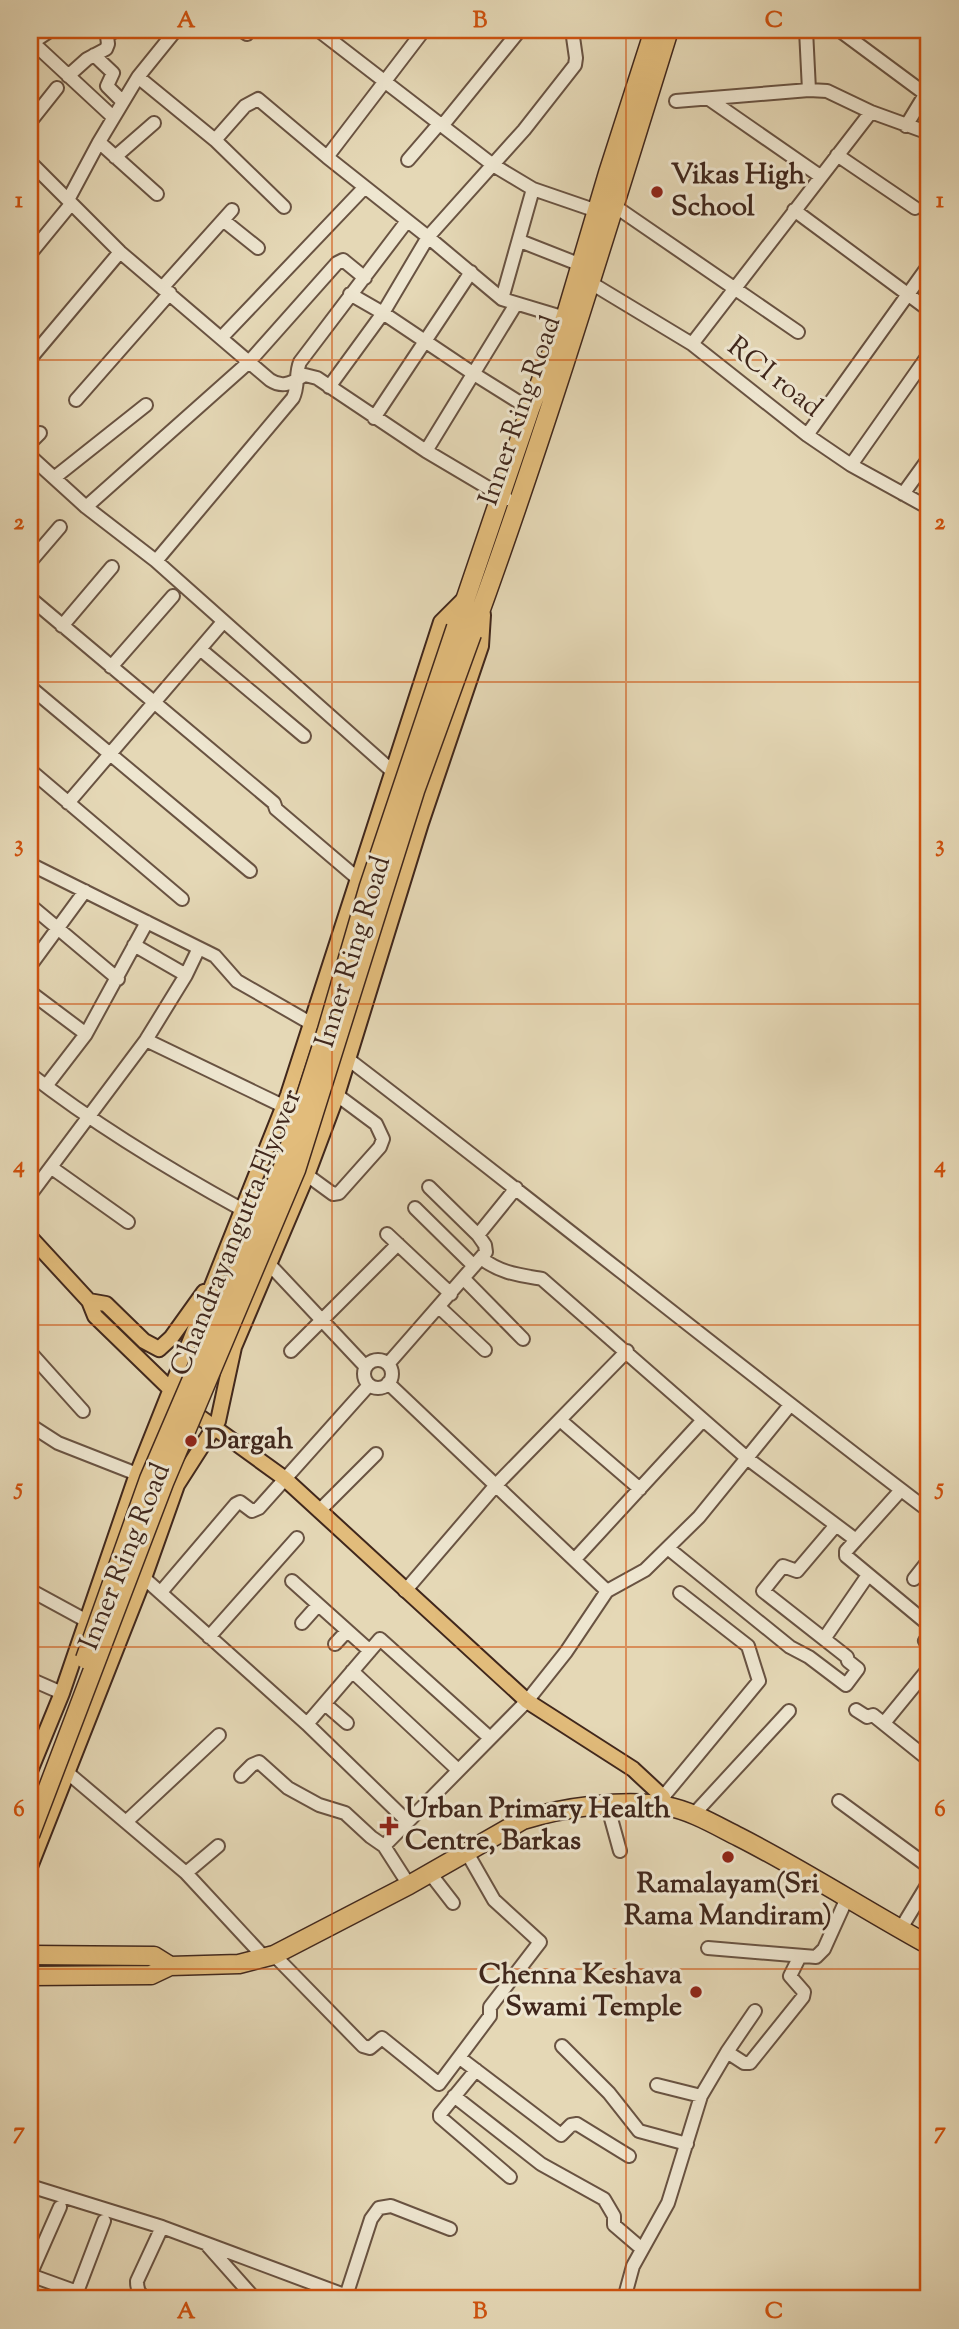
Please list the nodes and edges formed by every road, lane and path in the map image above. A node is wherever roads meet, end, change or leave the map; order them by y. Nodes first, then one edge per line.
1 (51, 30) edge
2 (116, 30) edge
3 (176, 30) edge
4 (318, 30) edge
5 (424, 30) edge
6 (520, 30) edge
7 (572, 30) edge
8 (654, 30) edge
9 (669, 30) edge
10 (806, 30) edge
11 (839, 30) edge
12 (30, 42) edge
13 (94, 55) junction
14 (68, 76) junction
15 (138, 77) junction
16 (384, 81) junction
17 (57, 88) dead end
18 (809, 90) junction
19 (927, 90) edge
20 (709, 99) junction
21 (676, 101) dead end
22 (123, 102) junction
23 (870, 112) junction
24 (113, 117) junction
25 (30, 122) edge
26 (153, 123) dead end
27 (441, 125) junction
28 (906, 126) junction
29 (929, 134) edge
30 (215, 140) junction
31 (99, 142) junction
32 (836, 155) junction
33 (116, 157) junction
34 (327, 157) junction
35 (408, 160) dead end
36 (30, 162) edge
37 (494, 165) junction
38 (820, 176) junction
39 (365, 187) junction
40 (533, 188) junction
41 (156, 194) dead end
42 (70, 202) junction
43 (284, 207) dead end
44 (615, 207) junction
45 (915, 208) dead end
46 (232, 210) dead end
47 (794, 210) junction
48 (597, 211) junction
49 (223, 220) junction
50 (407, 221) junction
51 (429, 237) junction
52 (520, 241) junction
53 (258, 248) dead end
54 (30, 252) edge
55 (120, 252) junction
56 (581, 265) junction
57 (929, 265) edge
58 (471, 272) junction
59 (365, 278) junction
60 (591, 283) junction
61 (734, 287) junction
62 (166, 290) junction
63 (351, 294) junction
64 (907, 295) junction
65 (502, 299) junction
66 (516, 304) junction
67 (929, 310) edge
68 (383, 313) junction
69 (565, 318) junction
70 (798, 331) dead end
71 (222, 337) junction
72 (425, 341) junction
73 (692, 344) junction
74 (32, 353) edge
75 (929, 354) edge
76 (249, 362) junction
77 (474, 374) junction
78 (297, 380) junction
79 (329, 387) junction
80 (76, 400) dead end
81 (146, 405) dead end
82 (530, 409) junction
83 (374, 418) junction
84 (40, 433) dead end
85 (807, 435) junction
86 (30, 443) edge
87 (426, 451) junction
88 (30, 456) edge
89 (929, 458) edge
90 (851, 465) junction
91 (54, 478) junction
92 (904, 494) junction
93 (501, 495) junction
94 (518, 504) junction
95 (86, 507) junction
96 (929, 508) edge
97 (60, 527) dead end
98 (156, 561) junction
99 (30, 562) edge
100 (112, 567) dead end
101 (173, 596) dead end
102 (30, 598) edge
103 (465, 598) junction
104 (484, 603) junction
105 (223, 622) junction
106 (62, 626) junction
107 (464, 631) junction
108 (200, 649) junction
109 (111, 667) junction
110 (30, 687) edge
111 (153, 704) junction
112 (303, 736) dead end
113 (109, 755) junction
114 (30, 770) edge
115 (392, 771) junction
116 (68, 803) junction
117 (30, 864) edge
118 (250, 871) dead end
119 (358, 873) junction
120 (85, 891) junction
121 (182, 898) dead end
122 (30, 905) edge
123 (147, 922) junction
124 (58, 928) junction
125 (134, 945) junction
126 (198, 950) junction
127 (30, 965) edge
128 (186, 975) junction
129 (118, 979) junction
130 (30, 992) edge
131 (312, 1024) junction
132 (86, 1034) junction
133 (146, 1040) junction
134 (348, 1059) junction
135 (30, 1073) edge
136 (46, 1086) junction
137 (337, 1095) junction
138 (283, 1106) junction
139 (87, 1117) junction
140 (52, 1168) junction
141 (307, 1175) junction
142 (429, 1187) dead end
143 (516, 1188) junction
144 (30, 1195) edge
145 (415, 1208) dead end
146 (128, 1222) dead end
147 (238, 1222) junction
148 (387, 1234) dead end
149 (478, 1235) junction
150 (30, 1239) edge
151 (279, 1244) junction
152 (398, 1244) junction
153 (478, 1262) junction
154 (270, 1265) junction
155 (464, 1279) junction
156 (451, 1294) junction
157 (89, 1301) junction
158 (439, 1307) junction
159 (322, 1320) junction
160 (523, 1339) dead end
161 (291, 1350) dead end
162 (485, 1350) dead end
163 (627, 1351) junction
164 (30, 1352) edge
165 (388, 1364) junction
166 (365, 1366) junction
167 (388, 1383) junction
168 (369, 1385) junction
169 (170, 1390) junction
170 (790, 1405) junction
171 (83, 1411) dead end
172 (560, 1420) junction
173 (703, 1420) junction
174 (30, 1425) edge
175 (214, 1429) junction
176 (376, 1454) dead end
177 (748, 1460) junction
178 (137, 1474) junction
179 (284, 1478) junction
180 (496, 1486) junction
181 (640, 1489) junction
182 (901, 1490) junction
183 (319, 1511) junction
184 (929, 1511) edge
185 (836, 1525) junction
186 (297, 1538) dead end
187 (856, 1541) junction
188 (668, 1549) junction
189 (575, 1559) junction
190 (929, 1560) edge
191 (868, 1575) junction
192 (144, 1578) junction
193 (914, 1579) dead end
194 (292, 1581) dead end
195 (30, 1590) edge
196 (405, 1591) junction
197 (607, 1591) junction
198 (161, 1592) junction
199 (680, 1593) dead end
200 (318, 1605) junction
201 (87, 1621) junction
202 (302, 1623) dead end
203 (929, 1625) edge
204 (347, 1631) junction
205 (929, 1635) edge
206 (209, 1637) junction
207 (824, 1639) junction
208 (335, 1644) dead end
209 (929, 1646) edge
210 (370, 1651) junction
211 (929, 1668) edge
212 (352, 1671) junction
213 (30, 1679) edge
214 (62, 1693) junction
215 (527, 1702) junction
216 (325, 1703) junction
217 (856, 1710) dead end
218 (789, 1711) dead end
219 (347, 1723) dead end
220 (307, 1724) junction
221 (884, 1724) junction
222 (219, 1735) dead end
223 (490, 1738) junction
224 (929, 1760) edge
225 (458, 1770) junction
226 (30, 1771) edge
227 (68, 1773) junction
228 (241, 1776) dead end
229 (839, 1801) dead end
230 (664, 1802) junction
231 (30, 1803) edge
232 (607, 1804) junction
233 (694, 1814) junction
234 (127, 1821) junction
235 (407, 1821) junction
236 (30, 1835) edge
237 (218, 1846) dead end
238 (384, 1846) junction
239 (466, 1851) junction
240 (620, 1851) dead end
241 (30, 1867) edge
242 (929, 1867) edge
243 (429, 1872) junction
244 (186, 1873) junction
245 (929, 1882) edge
246 (409, 1885) junction
247 (847, 1898) junction
248 (453, 1903) dead end
249 (900, 1930) junction
250 (929, 1945) edge
251 (708, 1948) dead end
252 (35, 1955) edge
253 (269, 1956) junction
254 (800, 1956) junction
255 (170, 1966) junction
256 (30, 1976) edge
257 (755, 2011) dead end
258 (562, 2046) dead end
259 (727, 2052) junction
260 (460, 2058) junction
261 (476, 2070) junction
262 (657, 2085) dead end
263 (454, 2096) junction
264 (702, 2096) junction
265 (687, 2144) junction
266 (629, 2156) dead end
267 (510, 2177) dead end
268 (30, 2186) edge
269 (60, 2207) dead end
270 (104, 2221) dead end
271 (162, 2227) junction
272 (450, 2229) dead end
273 (206, 2243) junction
274 (642, 2249) junction
275 (30, 2275) edge
276 (344, 2297) edge
277 (147, 2299) edge
278 (254, 2299) edge
279 (624, 2299) edge

1 - 12 street
2 - 13 street
3 - 15 street
4 - 16 street
5 - 16 street
6 - 27 street
7 - 37 street
8 - 48 highway, Inner Ring Road
9 - 44 highway, Inner Ring Road
10 - 18 street
11 - 19 street
12 - 14 street
13 - 14 street
13 - 22 street
14 - 24 street
15 - 22 street
15 - 30 street
16 - 27 street
16 - 34 street
17 - 25 street
18 - 20 street
18 - 23 street
19 - 28 street
20 - 21 street
20 - 38 street
22 - 24 street
23 - 28 street
23 - 32 street
24 - 31 street
26 - 33 street
27 - 35 street
27 - 37 street
28 - 29 street
30 - 34 street
30 - 43 street
31 - 33 street
31 - 42 street
32 - 38 street
32 - 45 street
33 - 41 street
34 - 39 street
36 - 42 street
37 - 40 street
37 - 51 street
38 - 47 street
39 - 50 street
39 - 71 street
40 - 48 street
40 - 52 street
42 - 54 street
42 - 55 street
44 - 60 highway, Inner Ring Road
44 - 61 street
46 - 49 street
47 - 61 street
47 - 64 street
48 - 56 highway, Inner Ring Road
49 - 53 street
49 - 62 street
50 - 51 street
50 - 59 street
51 - 58 street
51 - 68 street
52 - 56 street
52 - 65 street
55 - 62 street
55 - 74 street
56 - 69 highway, Inner Ring Road
57 - 64 street
58 - 65 street
58 - 72 street
59 - 63 street
59 - 76 street
60 - 73 street, RCI road
60 - 94 highway, Inner Ring Road
61 - 70 street
61 - 73 street
62 - 71 street
62 - 80 street
63 - 68 street
63 - 78 street
64 - 67 street
64 - 85 street
65 - 66 street
66 - 69 street
66 - 77 street
68 - 72 street
68 - 79 street
69 - 82 highway, Inner Ring Road
71 - 76 street
72 - 77 street
72 - 83 street
73 - 85 street, RCI road
75 - 90 street
76 - 78 street
76 - 95 street
77 - 82 street
77 - 87 street
78 - 79 street
78 - 98 street
79 - 83 street
81 - 91 street
82 - 93 highway, Inner Ring Road
83 - 87 street
84 - 86 street
85 - 90 street, RCI road
87 - 93 street
88 - 91 street
89 - 92 street
90 - 92 street, RCI road
91 - 95 street
92 - 96 street, RCI road
93 - 94 street
93 - 103 highway, Inner Ring Road
94 - 104 highway, Inner Ring Road
95 - 98 street
97 - 99 street
98 - 105 street
100 - 106 street
101 - 109 street
102 - 106 street
103 - 107 highway, Chandrayangutta Flyover
103 - 115 main road, Inner Ring Road
104 - 107 highway, Chandrayangutta Flyover
104 - 134 main road, Inner Ring Road
105 - 108 street
105 - 115 street
106 - 109 street
107 - 231 highway, Chandrayangutta Flyover, bridge
107 - 236 highway, Chandrayangutta Flyover, bridge
108 - 111 street
108 - 112 street
109 - 111 street
110 - 113 street
111 - 113 street
111 - 119 street
113 - 116 street
113 - 118 street
114 - 116 street
115 - 119 main road, Inner Ring Road
116 - 121 street
117 - 120 street
119 - 131 main road, Inner Ring Road
120 - 123 street
120 - 124 street
122 - 124 street
123 - 125 street
123 - 126 street
124 - 127 street
124 - 129 street
125 - 128 street
125 - 129 street
126 - 128 street
126 - 131 street
128 - 133 street
129 - 132 street
130 - 132 street
131 - 138 main road, Inner Ring Road
132 - 136 street
133 - 138 street
133 - 139 street
134 - 137 main road, Inner Ring Road
134 - 143 street
135 - 136 street
136 - 139 street
137 - 141 main road, Inner Ring Road
137 - 141 street
138 - 147 main road, Inner Ring Road
139 - 140 street
139 - 147 street
140 - 144 street
140 - 146 street
141 - 151 main road, Inner Ring Road
142 - 149 street
143 - 149 street
143 - 170 street
145 - 153 street
147 - 151 main road
147 - 157 main road
147 - 169 main road, Inner Ring Road
148 - 152 street
149 - 153 street
150 - 157 main road
151 - 154 main road, Inner Ring Road
152 - 156 street
152 - 159 street
153 - 155 street
153 - 163 street
154 - 159 street
154 - 175 main road, Inner Ring Road
155 - 156 street
155 - 160 street
156 - 158 street
157 - 169 main road
158 - 162 street
158 - 165 street
159 - 161 street
159 - 166 street
163 - 172 street
163 - 173 street
164 - 171 street
165 - 166 street
165 - 167 street
166 - 168 street
167 - 168 street
167 - 180 street
168 - 179 street
169 - 175 main road
169 - 178 main road, Inner Ring Road
170 - 177 street
170 - 182 street
172 - 180 street
172 - 181 street
173 - 177 street
173 - 181 street
174 - 178 street
175 - 179 main road
175 - 192 main road, Inner Ring Road
176 - 183 street
177 - 185 street
177 - 188 street
178 - 201 main road, Inner Ring Road
179 - 183 main road
179 - 198 street
180 - 189 street
180 - 196 street
181 - 189 street
182 - 184 street
182 - 187 street
183 - 196 main road
185 - 187 street
185 - 207 street
186 - 206 street
187 - 191 street
188 - 197 street
188 - 207 street
189 - 197 street
190 - 193 street
191 - 203 street
191 - 207 street
192 - 198 street
192 - 227 main road, Inner Ring Road
194 - 200 street
195 - 201 street
196 - 215 main road
197 - 215 street
198 - 206 street
199 - 230 street
200 - 202 street
200 - 204 street
201 - 214 main road, Inner Ring Road
204 - 208 street
204 - 210 street
205 - 209 street
206 - 220 street
210 - 212 street
210 - 223 street
211 - 221 street
212 - 216 street
212 - 225 street
213 - 214 street
214 - 226 main road, Inner Ring Road
215 - 223 street
215 - 230 main road
216 - 219 street
216 - 220 street
217 - 221 street
218 - 233 street
220 - 235 street
221 - 224 street
222 - 234 street
223 - 225 street
225 - 235 street
227 - 234 street
227 - 241 main road, Inner Ring Road
228 - 238 street
229 - 242 street
230 - 232 highway
230 - 233 highway
232 - 239 highway
232 - 240 street
233 - 247 highway
234 - 244 street
235 - 238 street
237 - 244 street
238 - 246 street
239 - 243 highway
239 - 260 street
243 - 246 highway
243 - 248 street
244 - 253 street
245 - 249 street
246 - 253 highway
247 - 249 highway
247 - 254 street
249 - 250 highway
251 - 254 street
252 - 255 highway
253 - 255 highway
253 - 260 street
254 - 259 street
255 - 256 highway
257 - 259 street
258 - 265 street
259 - 264 street
260 - 261 street
261 - 263 street
261 - 266 street
262 - 264 street
263 - 267 street
263 - 274 street
264 - 265 street
265 - 274 street
268 - 271 street
269 - 275 street
270 - 275 street
271 - 273 street
271 - 277 street
272 - 276 street
273 - 276 street
273 - 278 street
274 - 279 street

